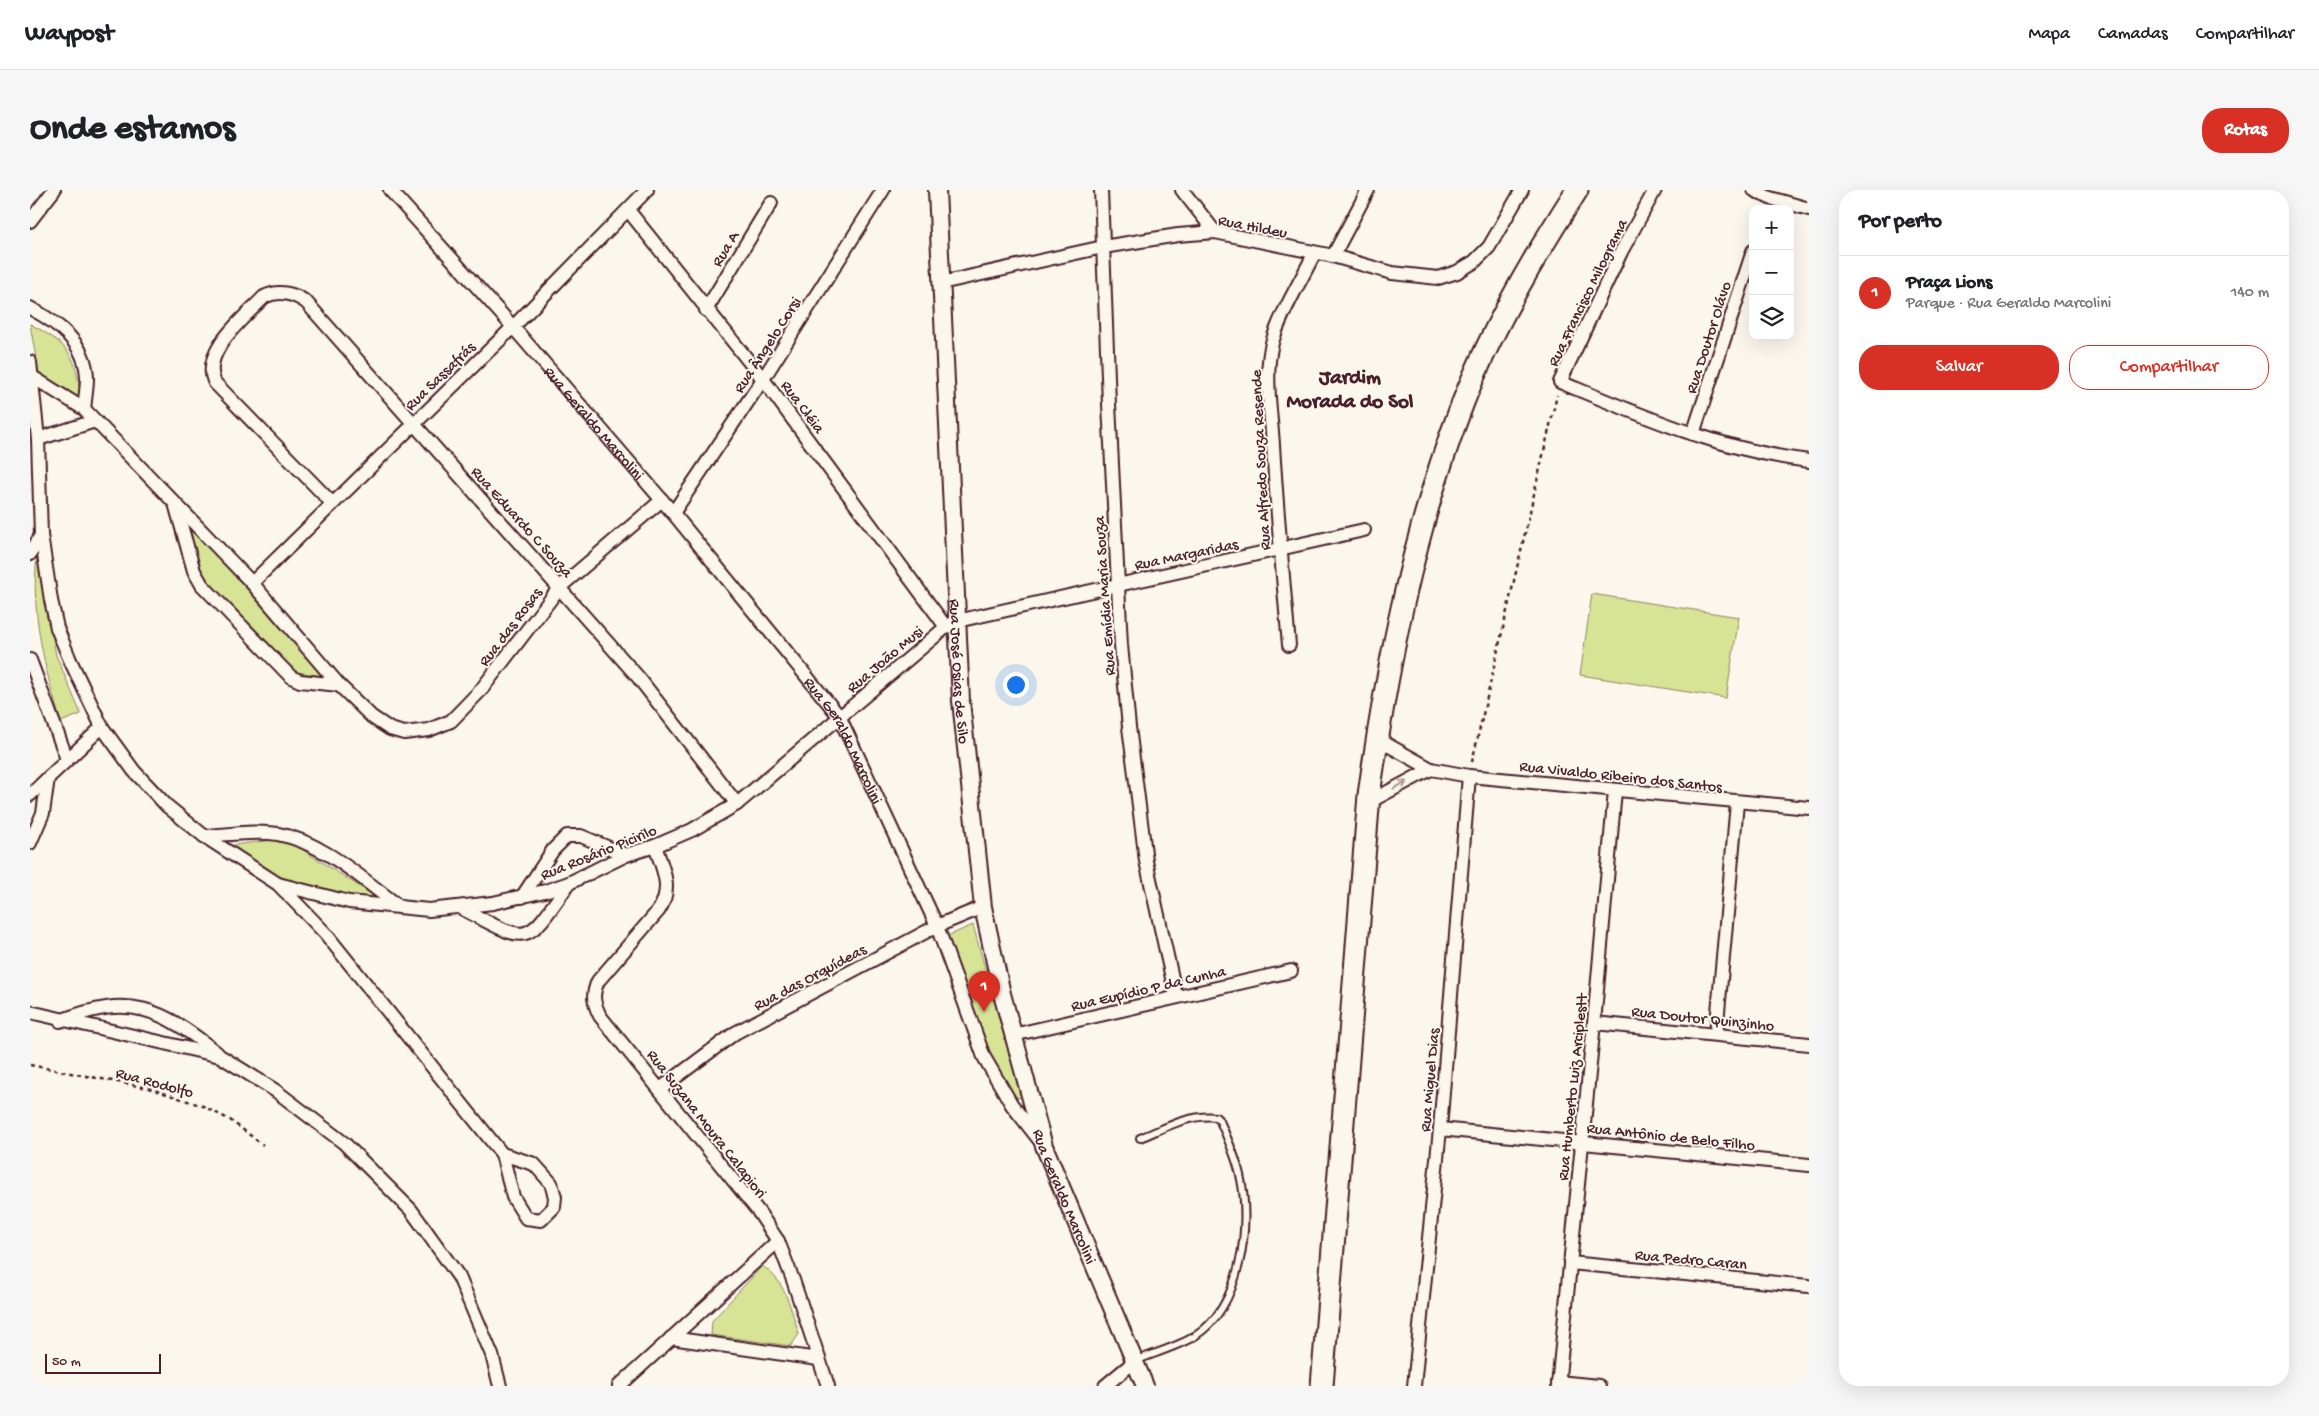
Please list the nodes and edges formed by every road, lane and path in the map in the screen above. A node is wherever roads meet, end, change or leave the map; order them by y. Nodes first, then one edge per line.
1 (54, 190) edge
2 (390, 190) edge
3 (883, 190) edge
4 (937, 190) edge
5 (1101, 190) edge
6 (1368, 190) edge
7 (1522, 190) edge
8 (1578, 190) edge
9 (1655, 190) edge
10 (1754, 190) edge
11 (645, 191) edge
12 (1188, 192) edge
13 (771, 203) dead end
14 (1769, 203) edge
15 (1809, 209) edge
16 (628, 210) junction
17 (30, 221) edge
18 (1215, 232) junction
19 (1103, 247) junction
20 (1314, 254) junction
21 (1333, 256) junction
22 (1749, 263) edge
23 (941, 283) junction
24 (30, 308) edge
25 (706, 310) junction
26 (513, 326) junction
27 (30, 362) edge
28 (31, 376) junction
29 (763, 379) junction
30 (1560, 382) junction
31 (84, 409) junction
32 (95, 421) junction
33 (414, 422) junction
34 (1693, 434) junction
35 (38, 439) junction
36 (1809, 461) edge
37 (662, 500) junction
38 (332, 503) junction
39 (176, 506) junction
40 (673, 513) junction
41 (1364, 530) dead end
42 (41, 535) junction
43 (1280, 550) junction
44 (30, 554) edge
45 (252, 583) junction
46 (1117, 585) junction
47 (560, 587) junction
48 (952, 624) junction
49 (1289, 645) dead end
50 (30, 660) edge
51 (340, 685) junction
52 (839, 716) junction
53 (102, 727) junction
54 (1377, 739) junction
55 (68, 759) junction
56 (1431, 769) junction
57 (1469, 776) junction
58 (48, 778) junction
59 (1615, 791) junction
60 (30, 794) edge
61 (740, 801) junction
62 (1369, 802) junction
63 (1737, 803) junction
64 (1809, 808) edge
65 (204, 836) junction
66 (30, 843) edge
67 (655, 846) junction
68 (626, 855) junction
69 (569, 883) junction
70 (278, 884) junction
71 (522, 896) junction
72 (461, 908) junction
73 (983, 908) junction
74 (402, 909) junction
75 (937, 926) junction
76 (1291, 971) dead end
77 (1176, 996) junction
78 (30, 1012) edge
79 (60, 1021) junction
80 (1594, 1023) junction
81 (1716, 1034) junction
82 (1013, 1035) junction
83 (1809, 1044) edge
84 (220, 1056) junction
85 (30, 1065) edge
86 (660, 1089) junction
87 (1440, 1129) junction
88 (1140, 1138) dead end
89 (1581, 1142) junction
90 (263, 1145) dead end
91 (1044, 1146) junction
92 (502, 1154) junction
93 (1809, 1165) edge
94 (778, 1241) junction
95 (1570, 1263) junction
96 (1809, 1286) edge
97 (671, 1338) junction
98 (818, 1359) junction
99 (1135, 1361) junction
100 (1558, 1384) edge
101 (500, 1386) edge
102 (619, 1386) edge
103 (828, 1386) edge
104 (1105, 1386) edge
105 (1145, 1386) edge
106 (1322, 1386) edge
107 (1414, 1386) edge
108 (1599, 1386) edge

1 - 17 street
2 - 26 street, Rua Geraldo Marcolini
3 - 29 street, Rua Ângelo Corsi
4 - 23 street, Rua José Osias de Silo
5 - 19 street, Rua Emídia Maria Souza
6 - 21 street
7 - 21 street, Rua Hildeu
8 - 54 highway
9 - 30 street, Rua Francisco Milograma
10 - 14 street
11 - 16 street, Rua Sassafrás
12 - 18 street
13 - 25 street, Rua A
14 - 15 street
16 - 25 street, Rua Cléia
16 - 26 street, Rua Sassafrás
18 - 19 street, Rua Hildeu
18 - 20 street, Rua Hildeu
19 - 23 street, Rua Hildeu
19 - 46 street, Rua Emídia Maria Souza
20 - 21 street, Rua Hildeu
20 - 43 street, Rua Alfredo Souza Resende
22 - 34 street, Rua Doutor Olávo
23 - 48 street, Rua José Osias de Silo
24 - 31 street
25 - 29 street, Rua Cléia
26 - 33 street, Rua Sassafrás
26 - 37 street, Rua Geraldo Marcolini
27 - 28 street
28 - 31 street, Rua das Rosas
28 - 35 street
29 - 40 street, Rua Ângelo Corsi
29 - 48 street, Rua Cléia
30 - 34 street
30 - 57 path
31 - 32 street, Rua das Rosas
32 - 35 street
32 - 39 street, Rua das Rosas
33 - 38 street, Rua Sassafrás
33 - 38 street, Rua Eduardo C Souza
33 - 47 street, Rua Eduardo C Souza
34 - 36 street
35 - 42 street
37 - 40 street, Rua Geraldo Marcolini
37 - 47 street, Rua das Rosas
38 - 45 street, Rua Sassafrás
39 - 45 street, Rua das Rosas
39 - 51 street
40 - 52 street, Rua Geraldo Marcolini
41 - 43 street, Rua Margaridas
42 - 44 street
42 - 53 street
43 - 46 street, Rua Margaridas
43 - 49 street, Rua Alfredo Souza Resende
45 - 51 street, Rua das Rosas
46 - 48 street, Rua Margaridas
46 - 77 street, Rua Emídia Maria Souza
47 - 51 street, Rua das Rosas
47 - 61 street, Rua Eduardo C Souza
48 - 52 street, Rua João Musi
48 - 73 street, Rua José Osias de Silo
50 - 55 street
52 - 61 street, Rua João Musi
52 - 75 street, Rua Geraldo Marcolini
53 - 55 street
53 - 65 street
54 - 56 street, Rua Vivaldo Ribeiro dos Santos
54 - 62 highway
55 - 58 street
56 - 57 street, Rua Vivaldo Ribeiro dos Santos
62 -> 56 street
57 - 59 street, Rua Vivaldo Ribeiro dos Santos
57 - 87 street, Rua Miguel Dias
58 - 60 street
58 - 66 street
59 - 63 street, Rua Vivaldo Ribeiro dos Santos
59 - 80 street, Rua Humberto Luiz Arciplestt
61 - 67 street, Rua Rosário Picirilo
62 - 106 highway
63 - 64 street, Rua Vivaldo Ribeiro dos Santos
63 - 81 street
65 - 70 street
65 - 74 street
67 - 68 street, Rua Rosário Picirilo
67 - 86 street, Rua Suzana Moura Calapiori
68 - 69 street, Rua Rosário Picirilo
68 - 71 street
69 - 71 street, Rua Rosário Picirilo
69 - 72 street
70 - 74 street, Rua Rosário Picirilo
70 - 92 street
71 - 72 street, Rua Rosário Picirilo
72 - 74 street, Rua Rosário Picirilo
73 - 75 street, Rua das Orquídeas
73 - 82 street, Rua José Osias de Silo
75 - 86 street, Rua das Orquídeas
75 - 91 street, Rua Geraldo Marcolini
76 - 77 street, Rua Eupídio P da Cunha
77 - 82 street, Rua Eupídio P da Cunha
78 - 79 street
79 - 84 street
79 - 84 street
80 - 81 street, Rua Doutor Quinzinho
80 - 89 street, Rua Humberto Luiz Arciplestt
81 - 83 street, Rua Doutor Quinzinho
82 - 91 street, Rua José Osias de Silo
84 - 101 street
85 - 90 path, Rua Rodolfo
86 - 94 street, Rua Suzana Moura Calapiori
87 - 89 street, Rua Antônio de Belo Filho
87 - 107 street, Rua Miguel Dias
88 - 99 lane
89 - 93 street, Rua Antônio de Belo Filho
89 - 95 street, Rua Humberto Luiz Arciplestt
91 - 99 street, Rua Geraldo Marcolini
92 - 92 street
94 - 97 street
94 - 98 street, Rua Suzana Moura Calapiori
95 - 96 street, Rua Pedro Caran
95 - 100 street, Rua Humberto Luiz Arciplestt
97 - 98 street
97 - 102 street
98 - 103 street, Rua Suzana Moura Calapiori
99 - 104 street
99 - 105 street, Rua Geraldo Marcolini
100 - 108 street

